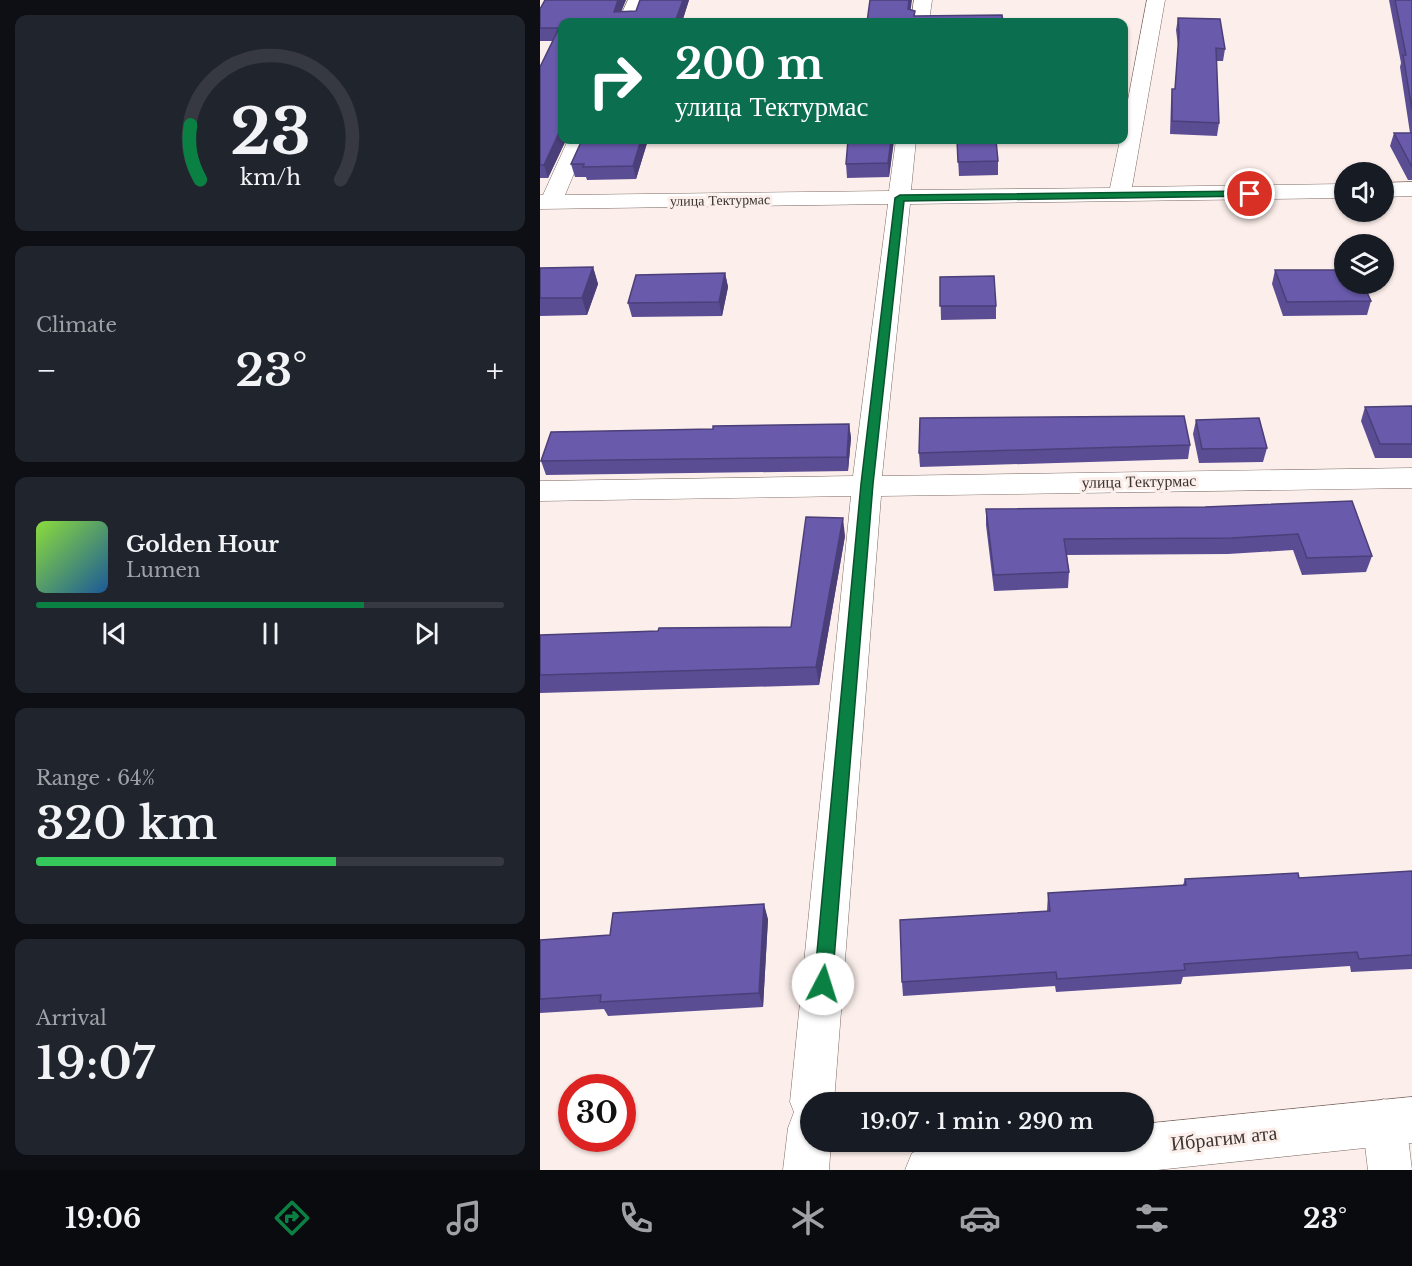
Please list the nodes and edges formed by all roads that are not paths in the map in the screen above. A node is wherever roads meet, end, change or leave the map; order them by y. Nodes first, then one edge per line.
1 (637, 0) edge
2 (923, 0) edge
3 (1156, 0) edge
4 (629, 18) edge
5 (921, 18) edge
6 (576, 144) edge
7 (906, 144) edge
8 (1412, 189) edge
9 (1394, 190) edge
10 (1334, 191) edge
11 (1120, 195) junction
12 (900, 198) junction
13 (546, 202) edge
14 (1412, 478) edge
15 (867, 484) junction
16 (540, 490) edge
17 (813, 1092) edge
18 (1398, 1121) edge
19 (808, 1152) edge
20 (806, 1170) edge
21 (929, 1170) edge
22 (1391, 1170) edge

1 - 4 street
2 - 5 street
3 - 11 street
6 - 13 street
7 - 12 street
8 - 9 street
10 - 11 street, улица Тектурмас
11 - 12 street, улица Тектурмас
12 - 13 street, улица Тектурмас
12 - 15 street
14 - 15 street, улица Тектурмас
15 - 16 street, улица Тектурмас
15 - 17 street
18 - 21 street, Ибрагим ата
18 - 22 street
19 - 20 street

